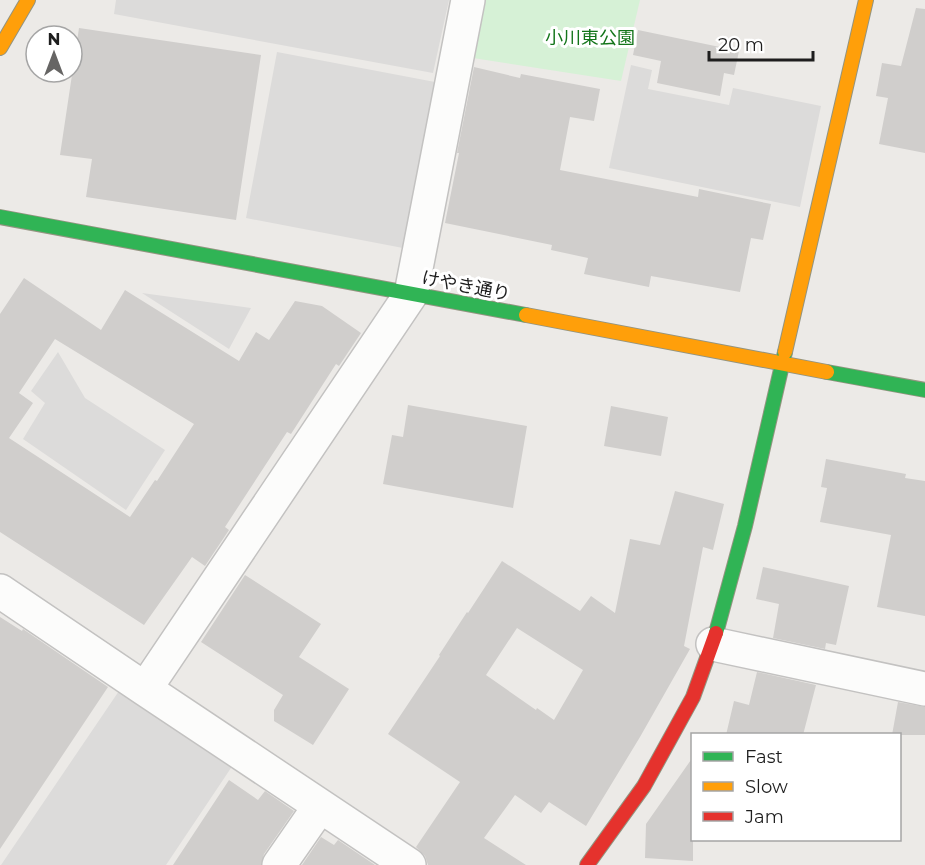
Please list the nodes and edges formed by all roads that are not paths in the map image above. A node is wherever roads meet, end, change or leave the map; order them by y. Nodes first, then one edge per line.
1 (28, 0) edge
2 (468, 0) edge
3 (866, 0) edge
4 (0, 48) edge
5 (0, 217) edge
6 (411, 294) junction
7 (783, 363) junction
8 (925, 390) edge
9 (0, 591) edge
10 (713, 644) junction
11 (145, 689) junction
12 (925, 689) edge
13 (320, 806) junction
14 (279, 865) edge
15 (409, 865) edge
16 (587, 865) edge

1 - 4 street
2 - 6 street
3 - 7 street
5 - 6 street, けやき通り
6 - 7 street, けやき通り
6 - 11 street
7 - 8 street, けやき通り
7 - 10 street
9 - 11 street
10 - 12 street
10 - 16 street
11 - 13 street
13 - 14 street
13 - 15 street

